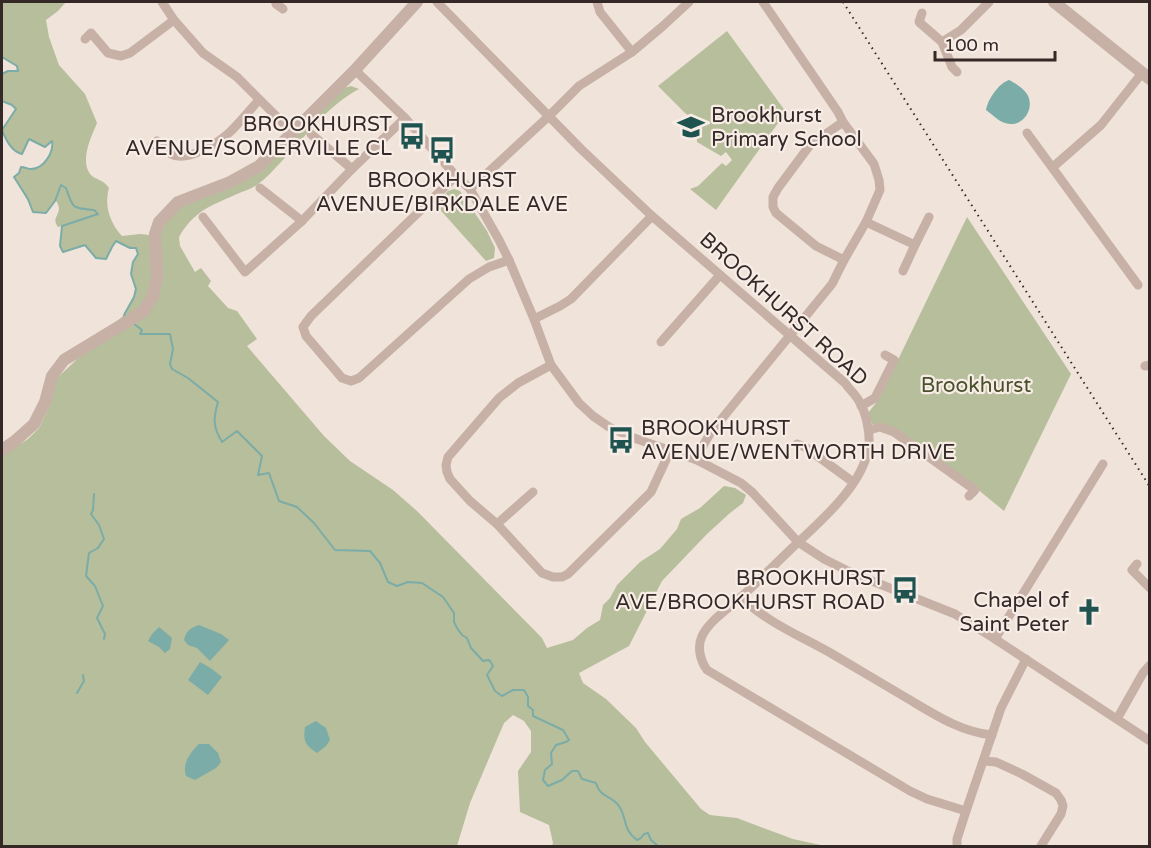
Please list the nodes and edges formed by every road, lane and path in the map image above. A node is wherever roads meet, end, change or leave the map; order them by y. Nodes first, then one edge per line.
1 (162, 2) edge
2 (417, 2) edge
3 (437, 2) edge
4 (597, 2) edge
5 (689, 2) edge
6 (763, 2) edge
7 (989, 2) edge
8 (1054, 2) edge
9 (174, 20) junction
10 (918, 20) dead end
11 (91, 34) dead end
12 (942, 42) junction
13 (632, 52) junction
14 (354, 70) junction
15 (952, 70) dead end
16 (1146, 76) edge
17 (259, 100) junction
18 (549, 116) junction
19 (405, 118) junction
20 (843, 122) junction
21 (293, 133) junction
22 (1027, 133) dead end
23 (153, 145) dead end
24 (310, 147) dead end
25 (1053, 167) junction
26 (352, 169) junction
27 (456, 176) junction
28 (260, 188) dead end
29 (470, 189) junction
30 (652, 216) junction
31 (929, 217) dead end
32 (210, 221) dead end
33 (302, 221) junction
34 (866, 222) junction
35 (915, 245) junction
36 (509, 260) junction
37 (844, 260) junction
38 (903, 271) dead end
39 (720, 275) junction
40 (1138, 285) dead end
41 (534, 319) junction
42 (789, 335) junction
43 (661, 342) dead end
44 (885, 355) dead end
45 (551, 365) junction
46 (861, 406) junction
47 (868, 430) junction
48 (803, 443) dead end
49 (2, 450) edge
50 (670, 451) junction
51 (697, 460) junction
52 (1103, 464) dead end
53 (854, 482) junction
54 (533, 492) dead end
55 (969, 496) dead end
56 (497, 524) junction
57 (798, 542) junction
58 (1137, 564) dead end
59 (1149, 588) edge
60 (741, 597) junction
61 (995, 639) junction
62 (1026, 659) junction
63 (1149, 665) edge
64 (1117, 719) junction
65 (992, 735) junction
66 (1149, 741) edge
67 (984, 761) junction
68 (966, 811) junction
69 (957, 846) edge
70 (1041, 846) edge

1 - 9 street
2 - 14 street
3 - 18 street, BROOKHURST ROAD
4 - 13 street
5 - 13 street
6 - 20 street
7 - 12 street
8 - 16 street
9 - 11 street
9 - 17 street
10 - 12 street
12 - 15 street
13 - 18 street
14 - 19 street
14 - 21 street
16 - 25 street
17 - 21 street
17 - 23 street
18 - 29 street
18 - 30 street, BROOKHURST ROAD
19 - 26 street
19 - 27 street
20 - 34 street
20 - 37 street
21 - 49 street
22 - 25 street
24 - 26 street
25 - 40 street
26 - 33 street
27 - 29 street
27 - 36 street
28 - 33 street
29 - 36 street
30 - 39 street, BROOKHURST ROAD
30 - 41 street
31 - 35 street
32 - 33 street
34 - 35 street
34 - 37 street
35 - 38 street
36 - 41 street
37 - 42 street
39 - 42 street, BROOKHURST ROAD
39 - 43 street
41 - 45 street
42 - 46 street, BROOKHURST ROAD
42 - 51 street
44 - 46 street
45 - 50 street
45 - 56 street
46 - 47 street, BROOKHURST ROAD
47 - 53 street, BROOKHURST ROAD
47 - 55 street
48 - 53 street
50 - 51 street
50 - 56 street
51 - 57 street
52 - 61 street
53 - 57 street, BROOKHURST ROAD
54 - 56 street
57 - 60 street, BROOKHURST ROAD
57 - 61 street
58 - 59 street
60 - 65 street
60 - 68 street, BROOKHURST ROAD
61 - 62 street
62 - 64 street
62 - 65 street
63 - 64 street
64 - 66 street
65 - 67 street
67 - 68 street
67 - 70 street
68 - 69 street

